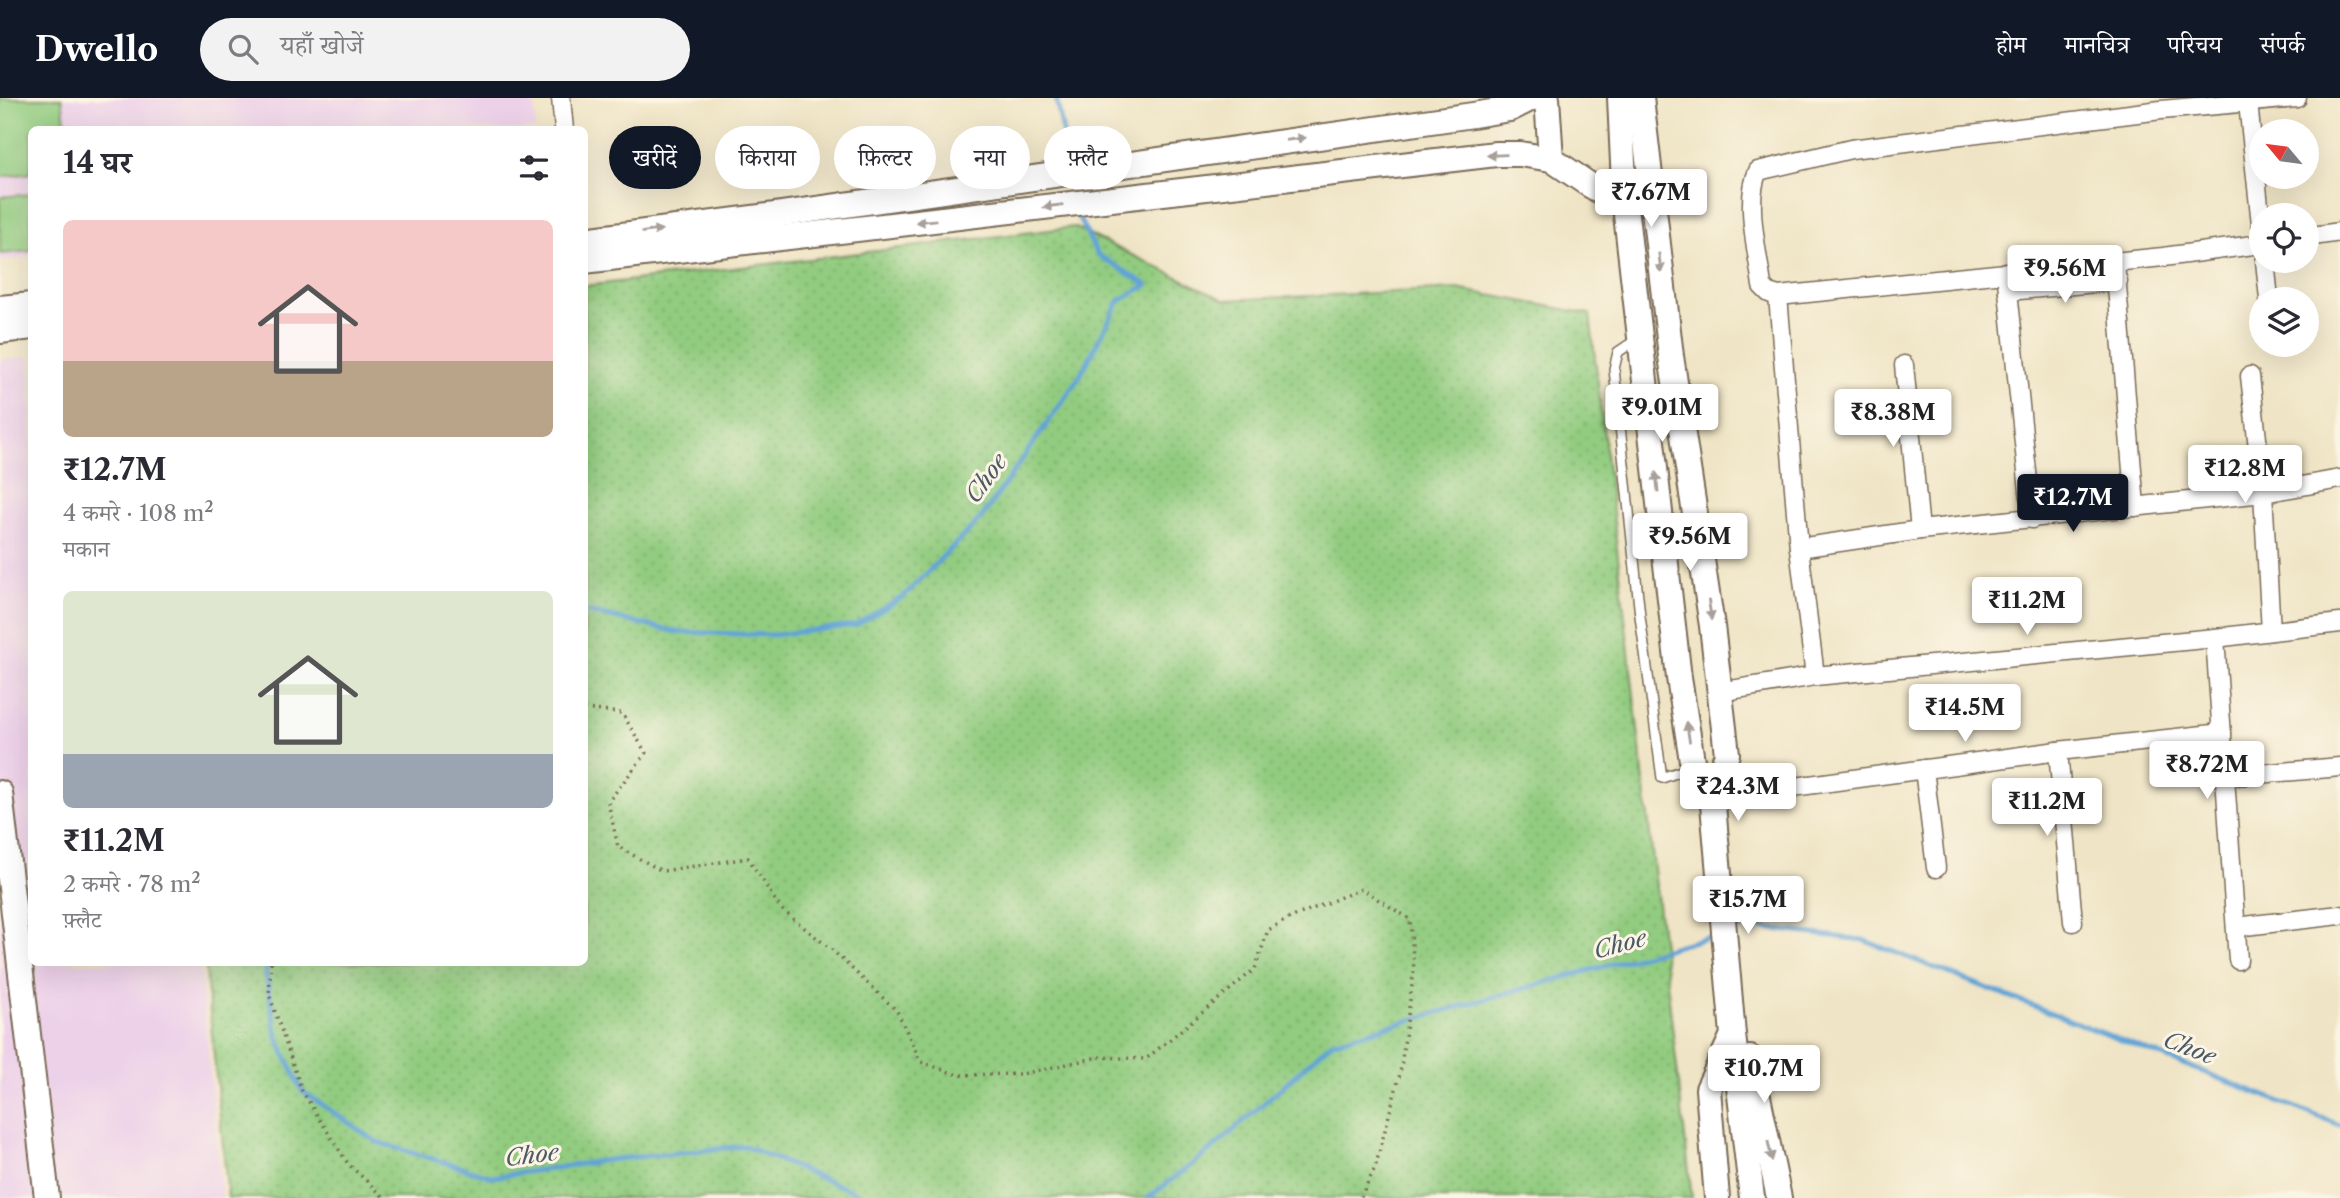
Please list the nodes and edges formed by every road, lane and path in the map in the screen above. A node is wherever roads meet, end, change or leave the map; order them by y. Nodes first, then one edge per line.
1 (561, 98) edge
2 (1532, 98) edge
3 (1547, 98) edge
4 (1620, 98) edge
5 (1641, 98) edge
6 (2297, 98) edge
7 (2248, 103) junction
8 (564, 126) edge
9 (1551, 159) junction
10 (1132, 163) edge
11 (1044, 175) edge
12 (1116, 189) edge
13 (1117, 198) junction
14 (862, 202) junction
15 (2259, 203) edge
16 (1625, 206) junction
17 (866, 227) junction
18 (2340, 232) edge
19 (2319, 235) edge
20 (588, 239) edge
21 (2249, 245) edge
22 (588, 261) edge
23 (2115, 261) junction
24 (2007, 272) junction
25 (2118, 281) junction
26 (2008, 291) junction
27 (1778, 296) junction
28 (28, 305) edge
29 (0, 308) edge
30 (28, 328) edge
31 (0, 331) edge
32 (1641, 336) junction
33 (1904, 365) dead end
34 (2250, 376) dead end
35 (2340, 479) edge
36 (2263, 493) junction
37 (2135, 507) junction
38 (2032, 519) junction
39 (1920, 530) junction
40 (1799, 548) junction
41 (2340, 623) edge
42 (2272, 631) junction
43 (2215, 638) junction
44 (1815, 676) junction
45 (1719, 692) junction
46 (588, 709) edge
47 (2221, 733) junction
48 (2059, 751) junction
49 (1693, 767) junction
50 (2340, 767) edge
51 (1924, 769) junction
52 (2225, 777) junction
53 (0, 793) edge
54 (1713, 795) junction
55 (1936, 867) dead end
56 (2340, 915) edge
57 (2073, 922) dead end
58 (2236, 927) junction
59 (2238, 960) dead end
60 (271, 966) edge
61 (1732, 1027) junction
62 (47, 1198) edge
63 (385, 1198) edge
64 (1360, 1198) edge
65 (1717, 1198) edge
66 (1752, 1198) edge
67 (1779, 1198) edge

1 - 8 street
10 -> 2 main road
3 - 9 main road
4 - 16 main road
5 -> 45 main road
6 - 7 street
7 - 15 street
7 - 27 street
9 -> 13 main road
9 - 16 main road
11 - 14 main road
12 - 13 main road
13 -> 17 main road
14 - 17 main road
20 -> 14 main road
16 - 32 main road
17 - 22 main road
18 - 19 street
21 - 23 street
23 - 24 street
23 - 25 street
24 - 26 street
24 - 27 street
25 - 26 street
25 - 37 street
26 - 38 street
27 - 40 street
28 - 29 main road
30 - 31 main road
49 -> 32 main road
32 - 49 lane
33 - 39 street
34 - 36 street
35 - 36 street
36 - 37 street
36 - 42 street
37 - 38 street
38 - 39 street
39 - 40 street
40 - 44 street
41 - 42 street
42 - 43 street
43 - 44 street
43 - 47 street
44 - 45 street
45 - 54 main road
46 - 64 path
47 - 48 street
47 - 52 street
48 - 51 street
48 - 57 street
49 - 54 main road
50 - 52 street
51 - 54 street
51 - 55 street
52 - 58 street
53 - 62 main road
54 - 61 main road
56 - 58 street
58 - 59 street
60 - 63 path
61 - 65 main road
61 - 66 main road
61 -> 67 main road

